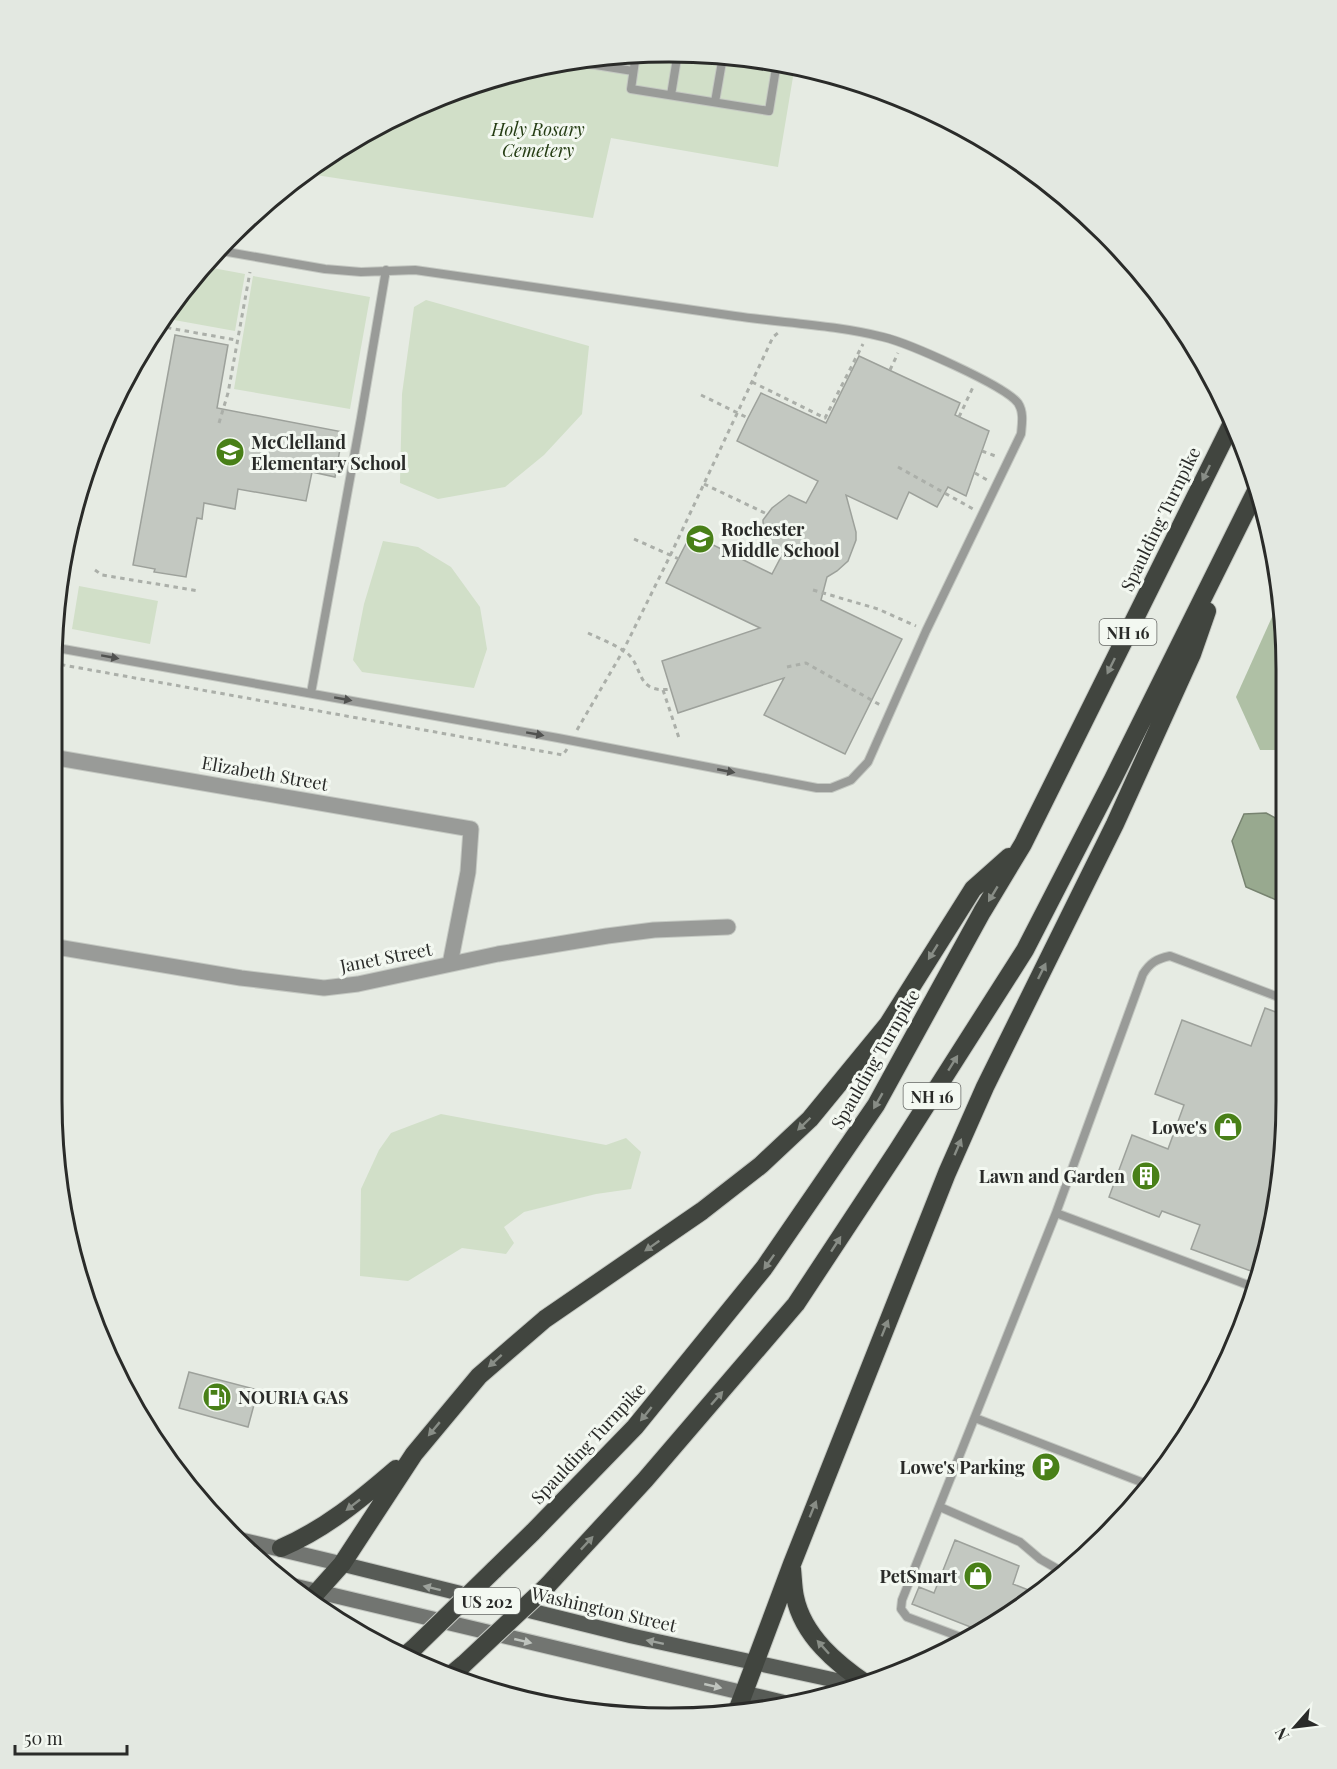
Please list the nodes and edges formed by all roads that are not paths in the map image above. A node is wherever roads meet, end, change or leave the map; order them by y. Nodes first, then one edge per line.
1 (676, 62) edge
2 (634, 63) edge
3 (722, 64) edge
4 (603, 66) edge
5 (633, 70) junction
6 (775, 71) edge
7 (671, 95) junction
8 (715, 102) junction
9 (227, 252) edge
10 (386, 270) junction
11 (1227, 432) edge
12 (1251, 500) edge
13 (1228, 546) junction
14 (62, 649) edge
15 (311, 693) junction
16 (62, 759) edge
17 (1023, 844) junction
18 (728, 927) dead end
19 (62, 948) edge
20 (450, 964) junction
21 (1276, 996) edge
22 (1056, 1213) junction
23 (1247, 1284) edge
24 (975, 1418) junction
25 (414, 1454) junction
26 (1141, 1482) edge
27 (940, 1507) junction
28 (252, 1542) edge
29 (281, 1548) junction
30 (342, 1564) junction
31 (792, 1564) junction
32 (1056, 1568) edge
33 (315, 1594) edge
34 (321, 1598) edge
35 (955, 1635) edge
36 (412, 1650) edge
37 (753, 1663) junction
38 (458, 1669) edge
39 (858, 1677) edge
40 (842, 1682) edge
41 (744, 1693) junction
42 (769, 1699) edge
43 (740, 1703) edge

1 - 7 lane
2 - 5 lane
3 - 8 lane
4 - 5 lane
5 - 7 lane
6 - 8 lane
7 - 8 lane
9 - 10 lane
10 - 15 lane
15 -> 10 lane
11 -> 17 highway, Spaulding Turnpike / NH 16
12 - 13 highway, NH 16
31 -> 13 highway
38 -> 13 highway, NH 16, bridge
14 -> 15 lane
16 - 20 street, Elizabeth Street
17 -> 25 highway
17 -> 36 highway, Spaulding Turnpike / NH 16, bridge
18 - 20 street, Janet Street
19 - 20 street, Janet Street
21 - 22 lane
22 - 23 lane
22 - 24 lane
24 - 26 lane
24 - 27 lane
25 -> 29 highway
25 - 30 highway
27 - 32 lane
27 - 35 lane
28 - 29 main road, Washington Street
29 - 30 main road, Washington Street
30 - 33 highway
37 -> 30 main road, Washington Street / US 202
31 - 37 highway
39 -> 31 highway
34 -> 41 main road
37 - 40 main road, Washington Street / US 202
37 - 41 highway
41 - 42 main road
41 - 43 highway

